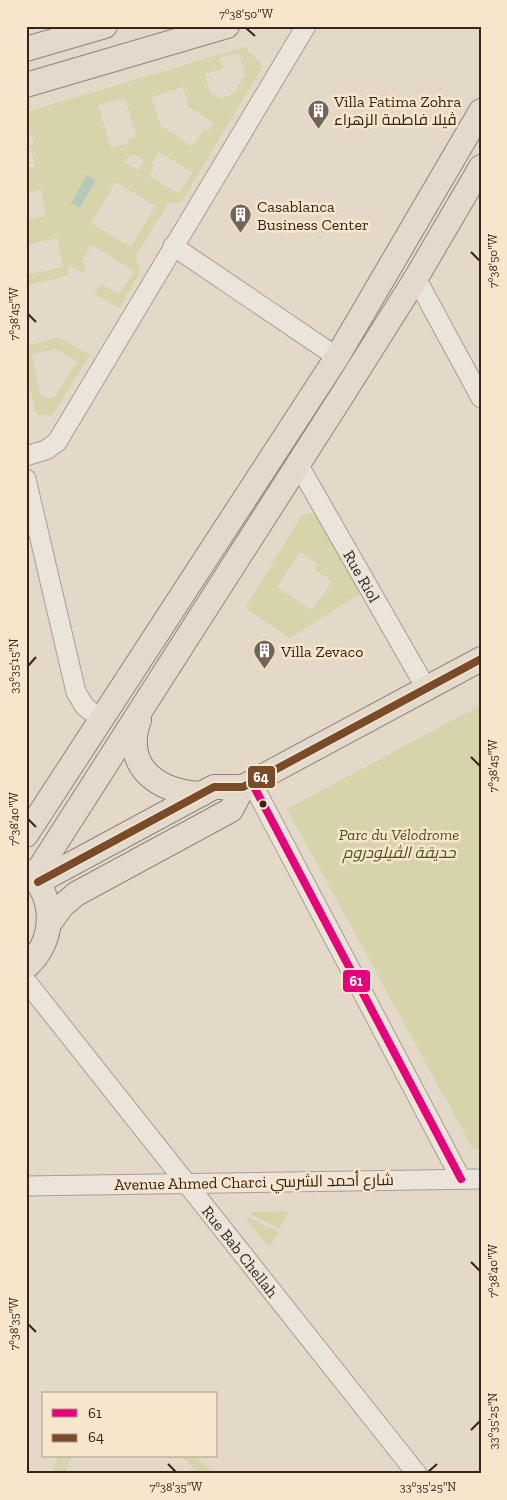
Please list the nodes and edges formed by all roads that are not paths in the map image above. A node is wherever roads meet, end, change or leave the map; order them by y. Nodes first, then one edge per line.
1 (105, 26) edge
2 (227, 26) edge
3 (306, 26) edge
4 (26, 49) edge
5 (26, 85) edge
6 (481, 111) edge
7 (481, 167) edge
8 (173, 246) junction
9 (416, 278) junction
10 (337, 357) junction
11 (481, 398) edge
12 (26, 456) edge
13 (298, 464) junction
14 (26, 479) edge
15 (481, 659) edge
16 (426, 688) junction
17 (143, 710) junction
18 (102, 719) junction
19 (248, 785) junction
20 (202, 794) junction
21 (26, 835) edge
22 (32, 877) edge
23 (49, 924) junction
24 (26, 967) edge
25 (26, 981) edge
26 (461, 1179) junction
27 (481, 1179) edge
28 (186, 1183) junction
29 (26, 1186) edge
30 (416, 1474) edge

1 - 4 main road
2 - 5 main road
3 - 8 street
6 - 10 main road
7 - 9 main road
8 - 10 street
8 - 12 street
9 - 11 street
9 - 13 main road
10 - 18 main road
13 - 16 street, Rue Riol
13 - 17 main road
14 - 18 street
15 - 16 main road
16 - 19 main road
17 - 20 main road
17 - 22 main road
18 - 21 main road
19 - 20 main road
19 - 23 main road
19 - 26 street
20 - 22 main road
22 - 23 main road
23 - 24 main road
25 - 28 street, Rue Bab Chellah
26 - 27 street, Avenue Ahmed Charci شارع أحمد الشرسي
26 - 28 street, Avenue Ahmed Charci شارع أحمد الشرسي
28 - 29 street, Avenue Ahmed Charci شارع أحمد الشرسي
28 - 30 street, Rue Bab Chellah

